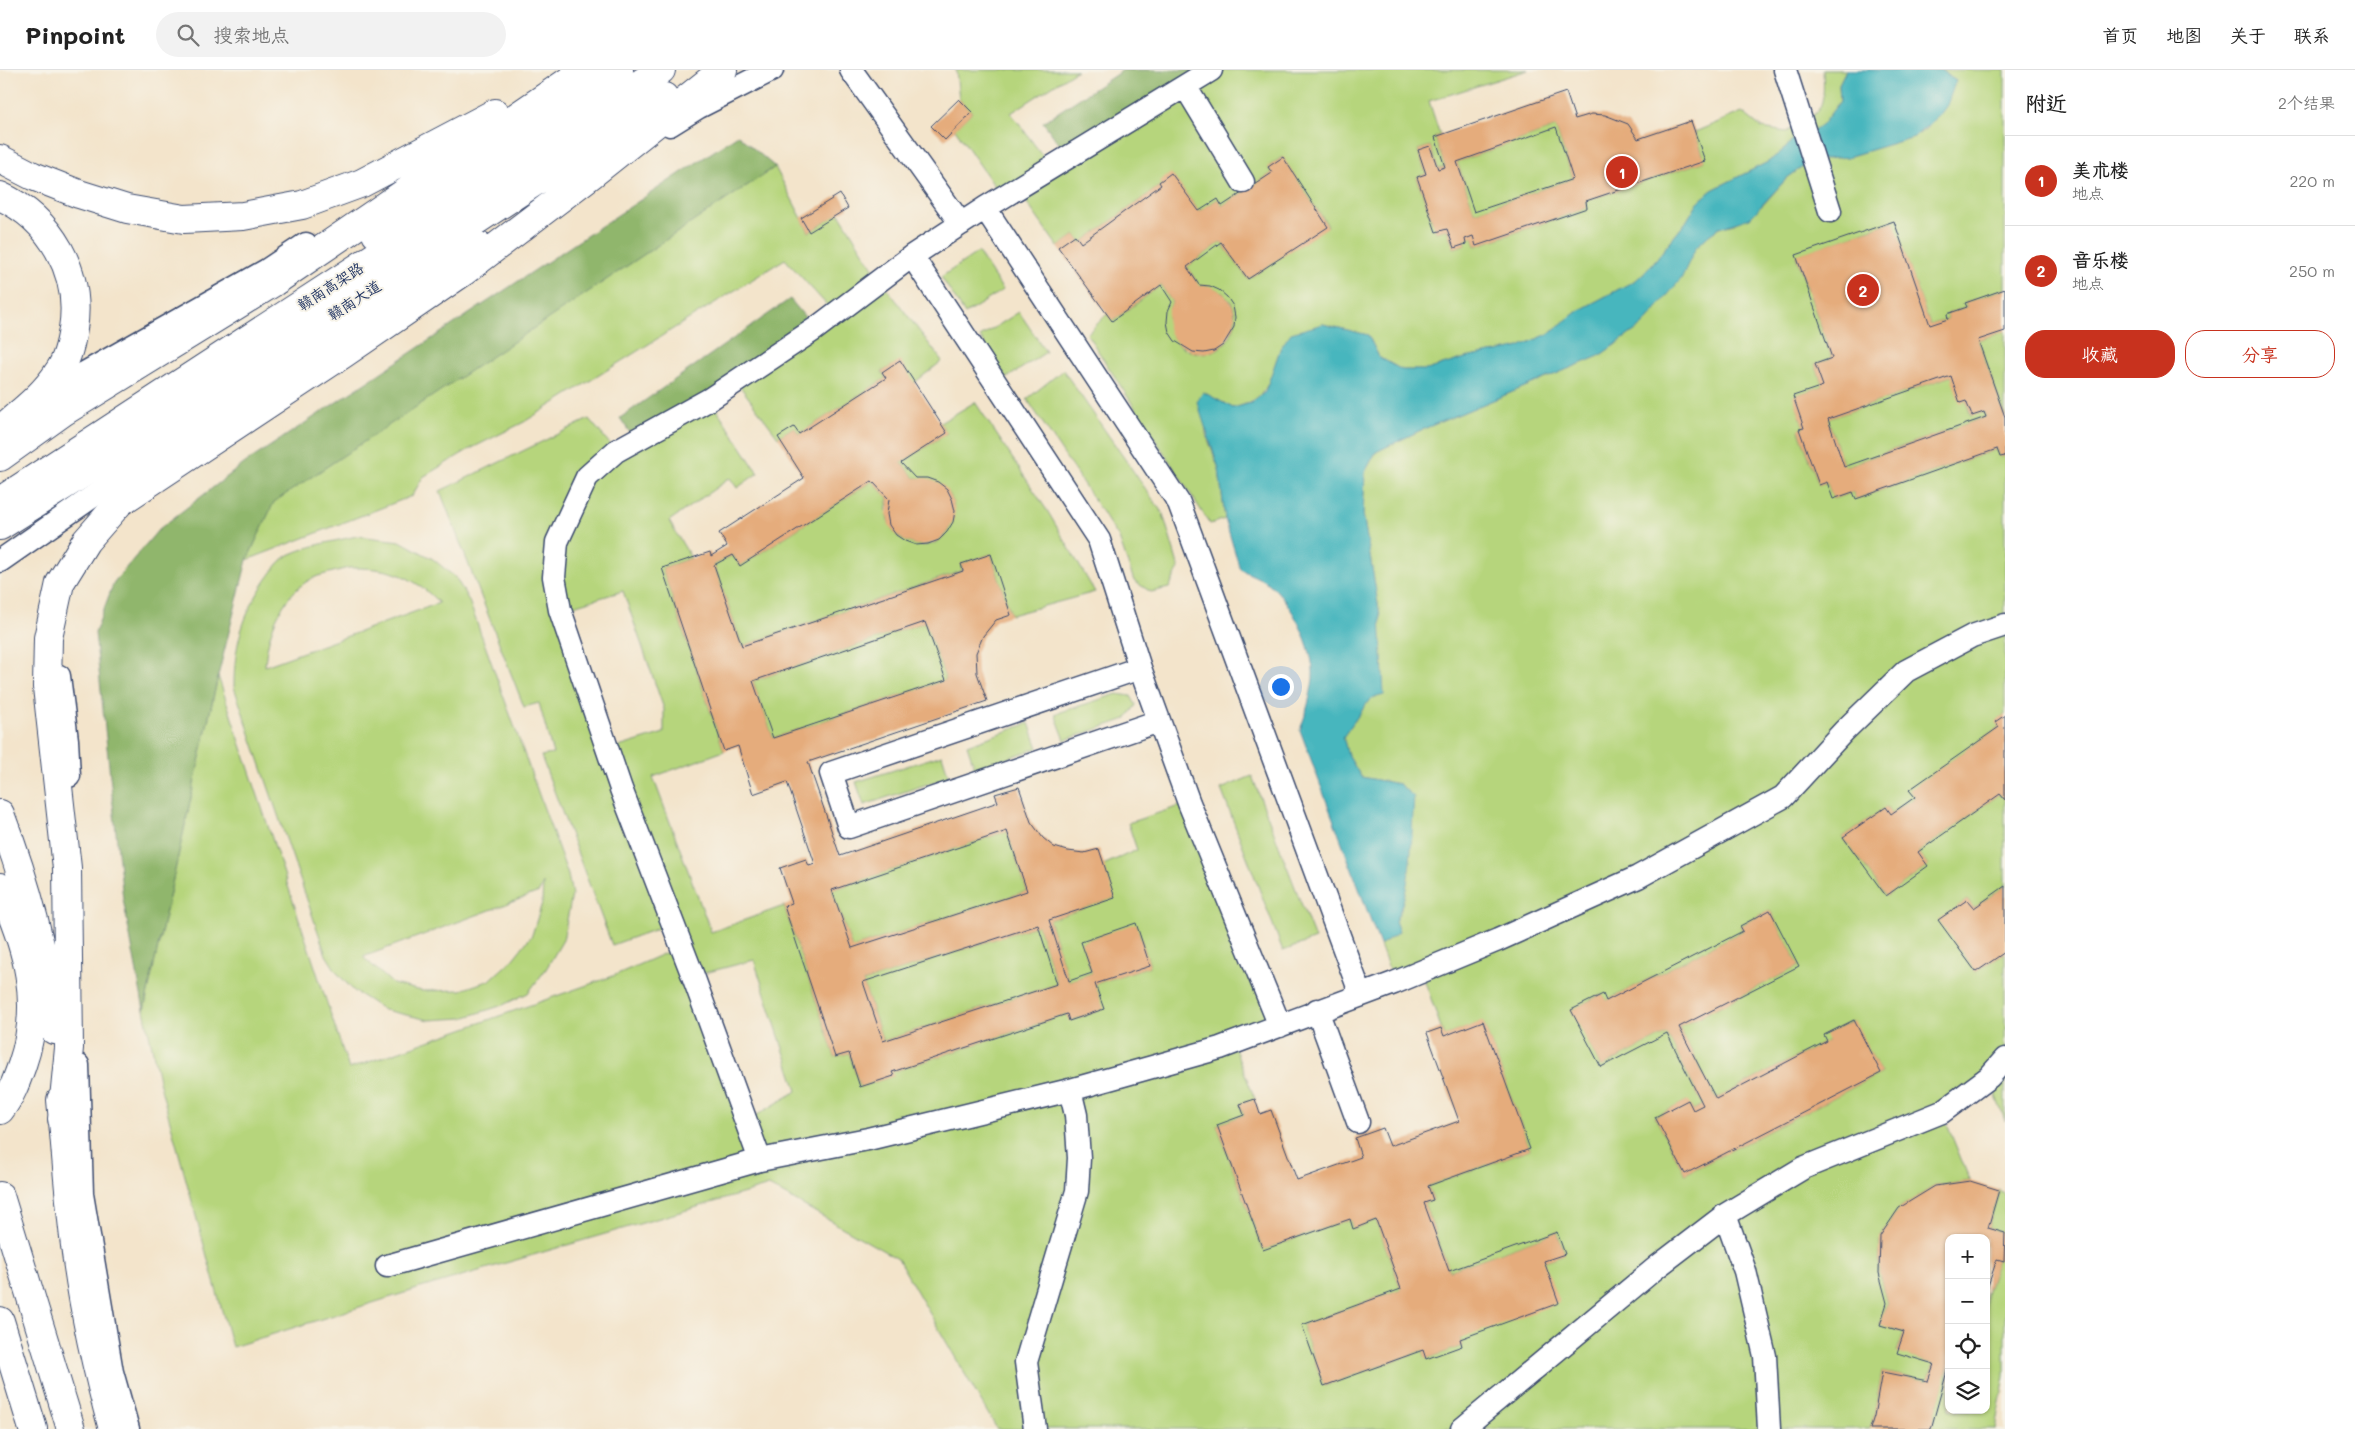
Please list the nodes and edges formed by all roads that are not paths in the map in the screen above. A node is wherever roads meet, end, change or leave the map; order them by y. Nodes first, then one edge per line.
1 (564, 70) edge
2 (579, 70) edge
3 (585, 70) edge
4 (619, 70) edge
5 (661, 70) edge
6 (705, 70) edge
7 (723, 70) edge
8 (772, 70) edge
9 (851, 70) edge
10 (1211, 70) edge
11 (1785, 70) edge
12 (1185, 86) junction
13 (522, 98) junction
14 (666, 128) junction
15 (0, 159) edge
16 (592, 174) junction
17 (1242, 182) dead end
18 (0, 196) edge
19 (985, 208) junction
20 (1830, 211) dead end
21 (961, 224) junction
22 (912, 256) junction
23 (36, 398) junction
24 (0, 420) edge
25 (0, 430) edge
26 (0, 457) edge
27 (0, 479) edge
28 (95, 480) junction
29 (0, 501) edge
30 (0, 526) edge
31 (0, 561) edge
32 (2005, 625) edge
33 (1140, 668) junction
34 (1159, 721) junction
35 (0, 814) edge
36 (5, 898) edge
37 (1361, 995) junction
38 (1317, 1010) junction
39 (1280, 1026) junction
40 (2005, 1059) edge
41 (1070, 1090) junction
42 (0, 1110) edge
43 (62, 1119) junction
44 (1358, 1122) dead end
45 (760, 1160) junction
46 (0, 1196) edge
47 (1725, 1215) junction
48 (387, 1266) dead end
49 (0, 1320) edge
50 (33, 1429) edge
51 (71, 1429) edge
52 (113, 1429) edge
53 (128, 1429) edge
54 (1034, 1429) edge
55 (1462, 1429) edge
56 (1769, 1429) edge

1 - 13 street
2 - 13 main road
3 - 26 main road
4 - 27 main road, 赣南高架路
5 - 29 main road, 赣南高架路
6 - 28 main road, 赣南大道
7 - 16 main road
8 - 14 street
9 - 21 street
10 - 12 street
11 - 20 street
12 - 17 street
12 - 19 street
13 - 15 main road
13 - 23 street
14 - 16 street
14 - 53 street
16 - 28 street
16 - 43 main road
18 - 23 main road
19 - 21 street
19 - 37 street
21 - 22 street
22 - 33 street
22 - 45 street
23 - 24 street
23 - 25 main road
28 - 30 main road, 赣南大道
28 - 31 street
32 - 37 street
33 - 34 street
33 - 34 street
34 - 39 street
35 - 43 main road
36 - 42 main road
37 - 38 street
38 - 39 street
38 - 44 street
39 - 41 street
40 - 47 street
41 - 45 street
41 - 54 street
43 - 52 main road
45 - 48 street
46 - 51 main road
47 - 55 street
47 - 56 street
49 - 50 main road

